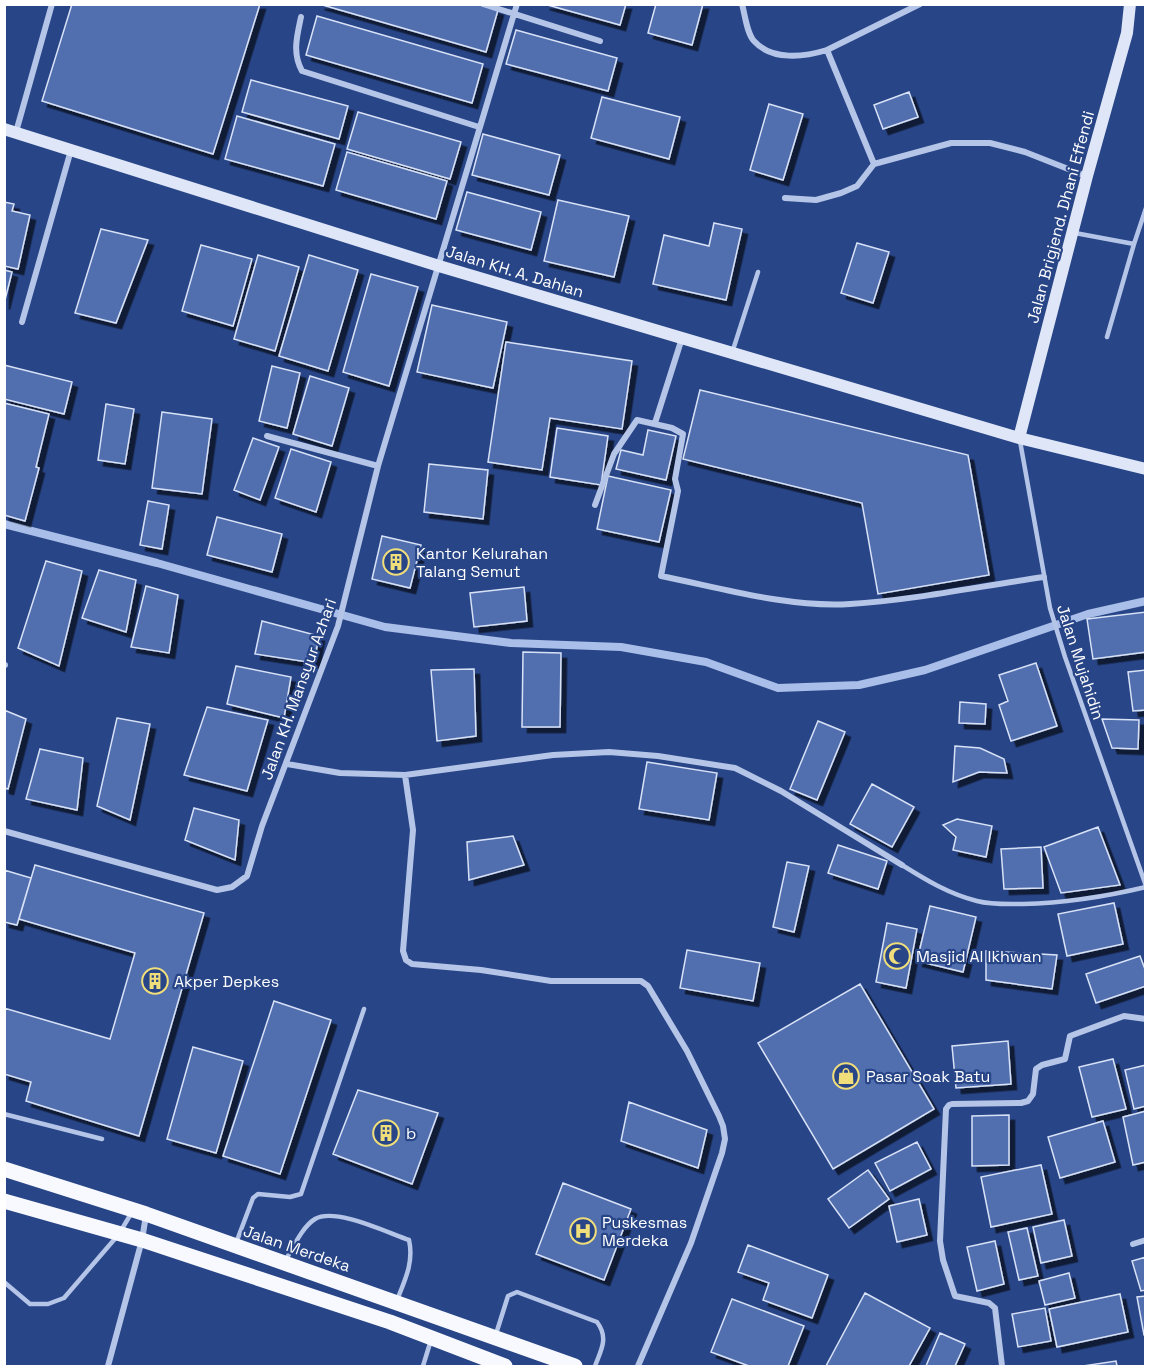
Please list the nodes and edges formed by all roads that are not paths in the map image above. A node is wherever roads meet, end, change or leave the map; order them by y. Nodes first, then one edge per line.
1 (52, 4) edge
2 (483, 4) edge
3 (517, 4) edge
4 (742, 4) edge
5 (920, 4) edge
6 (1130, 4) edge
7 (514, 14) junction
8 (301, 17) dead end
9 (600, 41) dead end
10 (826, 50) junction
11 (479, 127) junction
12 (10, 130) edge
13 (71, 149) junction
14 (874, 164) junction
15 (1087, 176) junction
16 (785, 198) dead end
17 (1146, 208) edge
18 (1072, 232) junction
19 (1134, 244) junction
20 (439, 266) junction
21 (758, 272) dead end
22 (22, 322) dead end
23 (1107, 337) dead end
24 (682, 338) junction
25 (732, 353) junction
26 (655, 423) junction
27 (267, 436) dead end
28 (1019, 438) junction
29 (378, 466) junction
30 (1146, 469) edge
31 (595, 505) dead end
32 (1044, 577) junction
33 (287, 764) junction
34 (405, 775) junction
35 (4, 831) edge
36 (902, 866) joint
37 (1146, 886) edge
38 (364, 1009) dead end
39 (1146, 1019) edge
40 (4, 1114) edge
41 (102, 1139) dead end
42 (4, 1169) edge
43 (4, 1201) edge
44 (140, 1212) junction
45 (119, 1234) junction
46 (142, 1240) junction
47 (1146, 1240) edge
48 (1133, 1244) dead end
49 (236, 1246) junction
50 (284, 1263) junction
51 (4, 1282) edge
52 (396, 1303) junction
53 (432, 1338) junction
54 (495, 1338) junction
55 (108, 1366) edge
56 (423, 1366) edge
57 (505, 1366) edge
58 (575, 1366) edge
59 (595, 1366) edge
60 (638, 1366) edge
61 (1002, 1366) edge

1 - 12 street
2 - 7 street
3 - 7 street, Jalan KH. Mansyur Azhari
4 - 10 street
5 - 10 street
6 - 15 street, Jalan Brigjend. Dhani Effendi
7 - 9 street
7 - 11 street, Jalan KH. Mansyur Azhari
8 - 11 street
10 - 14 street
11 - 20 street, Jalan KH. Mansyur Azhari
12 - 13 street, Jalan KH. A. Dahlan
13 - 20 street, Jalan KH. A. Dahlan
13 - 22 street
14 - 15 street
14 - 16 street
15 - 18 street, Jalan Brigjend. Dhani Effendi
17 - 19 lane
18 - 19 lane
18 - 28 street, Jalan Brigjend. Dhani Effendi
19 - 23 lane
20 - 24 street, Jalan KH. A. Dahlan
20 - 29 street, Jalan KH. Mansyur Azhari
21 - 25 lane
24 - 25 street, Jalan KH. A. Dahlan
24 - 26 street
25 - 28 street, Jalan KH. A. Dahlan
26 - 31 street
26 - 32 street
27 - 29 street
28 - 30 street, Jalan KH. A. Dahlan
28 - 32 lane, Jalan Mujahidin
29 - 33 street, Jalan KH. Mansyur Azhari
32 - 37 lane, Jalan Mujahidin
33 - 34 street
33 - 35 street, Jalan KH. Mansyur Azhari
34 - 36 street
34 - 60 street
36 - 37 lane
38 - 49 lane
39 - 61 street
40 - 41 lane
42 - 44 main road, Jalan Merdeka
43 - 45 main road
44 - 45 lane
44 - 46 street
44 - 49 main road, Jalan Merdeka
45 - 46 main road
45 - 51 lane
46 - 53 main road
46 - 55 street
47 - 48 street
49 - 50 main road, Jalan Merdeka
50 - 52 main road, Jalan Merdeka
50 - 52 lane
52 - 54 main road, Jalan Merdeka
53 - 56 lane
53 - 57 main road
54 - 58 main road, Jalan Merdeka
54 - 59 lane

